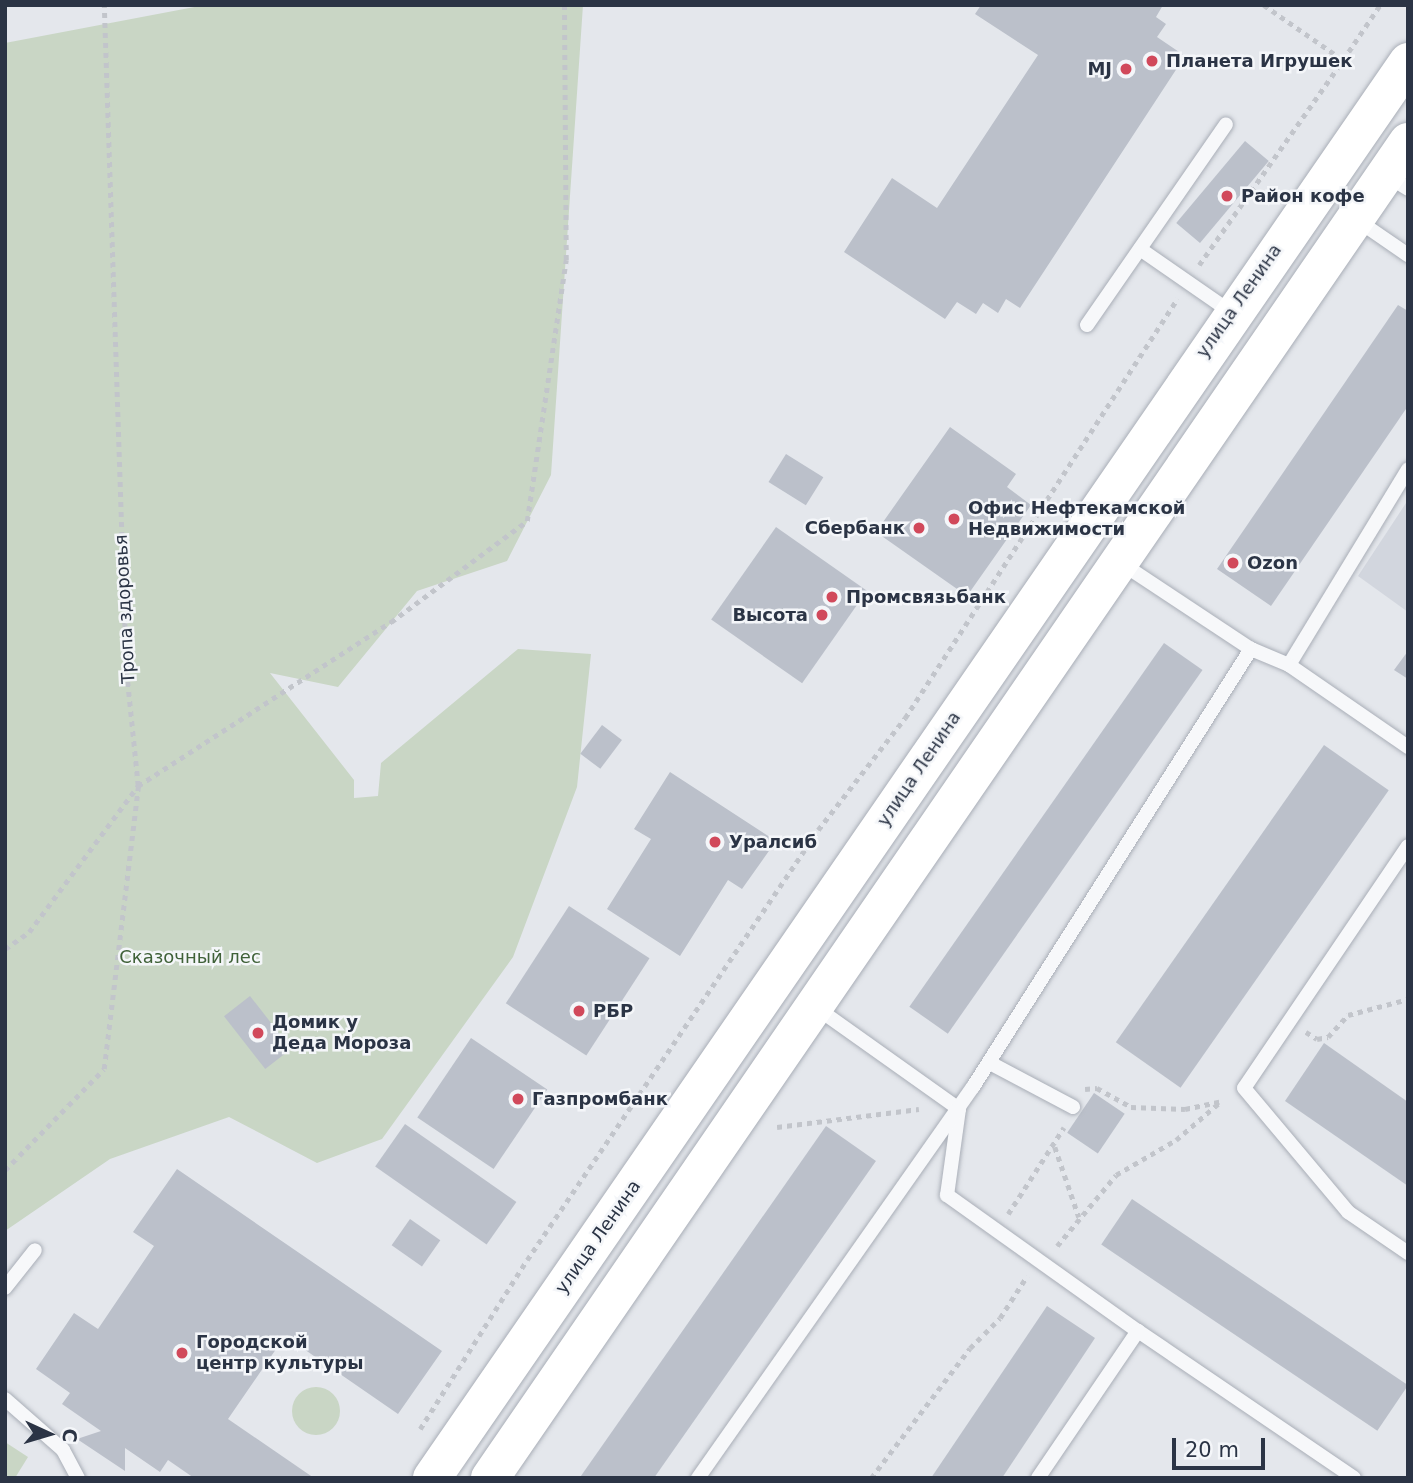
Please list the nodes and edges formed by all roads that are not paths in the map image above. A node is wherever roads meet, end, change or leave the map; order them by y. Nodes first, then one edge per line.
1 (1408, 62) edge
2 (1226, 124) dead end
3 (1356, 135) junction
4 (1399, 167) edge
5 (1352, 217) junction
6 (1140, 249) junction
7 (1408, 255) edge
8 (1231, 312) junction
9 (1087, 325) dead end
10 (1408, 469) edge
11 (1118, 560) junction
12 (1251, 649) junction
13 (1289, 665) junction
14 (1408, 747) edge
15 (1408, 846) edge
16 (813, 1005) junction
17 (989, 1063) junction
18 (1073, 1107) dead end
19 (959, 1109) junction
20 (34, 1250) dead end
21 (1408, 1253) edge
22 (5, 1289) edge
23 (1138, 1331) junction
24 (5, 1399) edge
25 (501, 1474) edge
26 (78, 1478) edge
27 (432, 1478) edge
28 (698, 1478) edge
29 (1038, 1478) edge
30 (1354, 1478) edge

1 - 3 main road, улица Ленина
2 - 6 lane
3 - 4 main road
3 - 8 main road, улица Ленина
4 - 5 main road
5 - 7 lane
5 - 11 main road
6 - 8 lane
6 - 9 lane
8 - 27 main road, улица Ленина
10 - 13 lane
11 - 12 lane
11 - 16 main road
12 - 13 lane
12 - 17 lane
13 - 14 lane
15 - 21 lane
16 - 19 lane
16 - 25 main road
17 - 18 lane
17 - 19 lane
19 - 23 lane
19 - 28 lane
20 - 22 lane
23 - 29 lane
23 - 30 lane
24 - 26 lane

